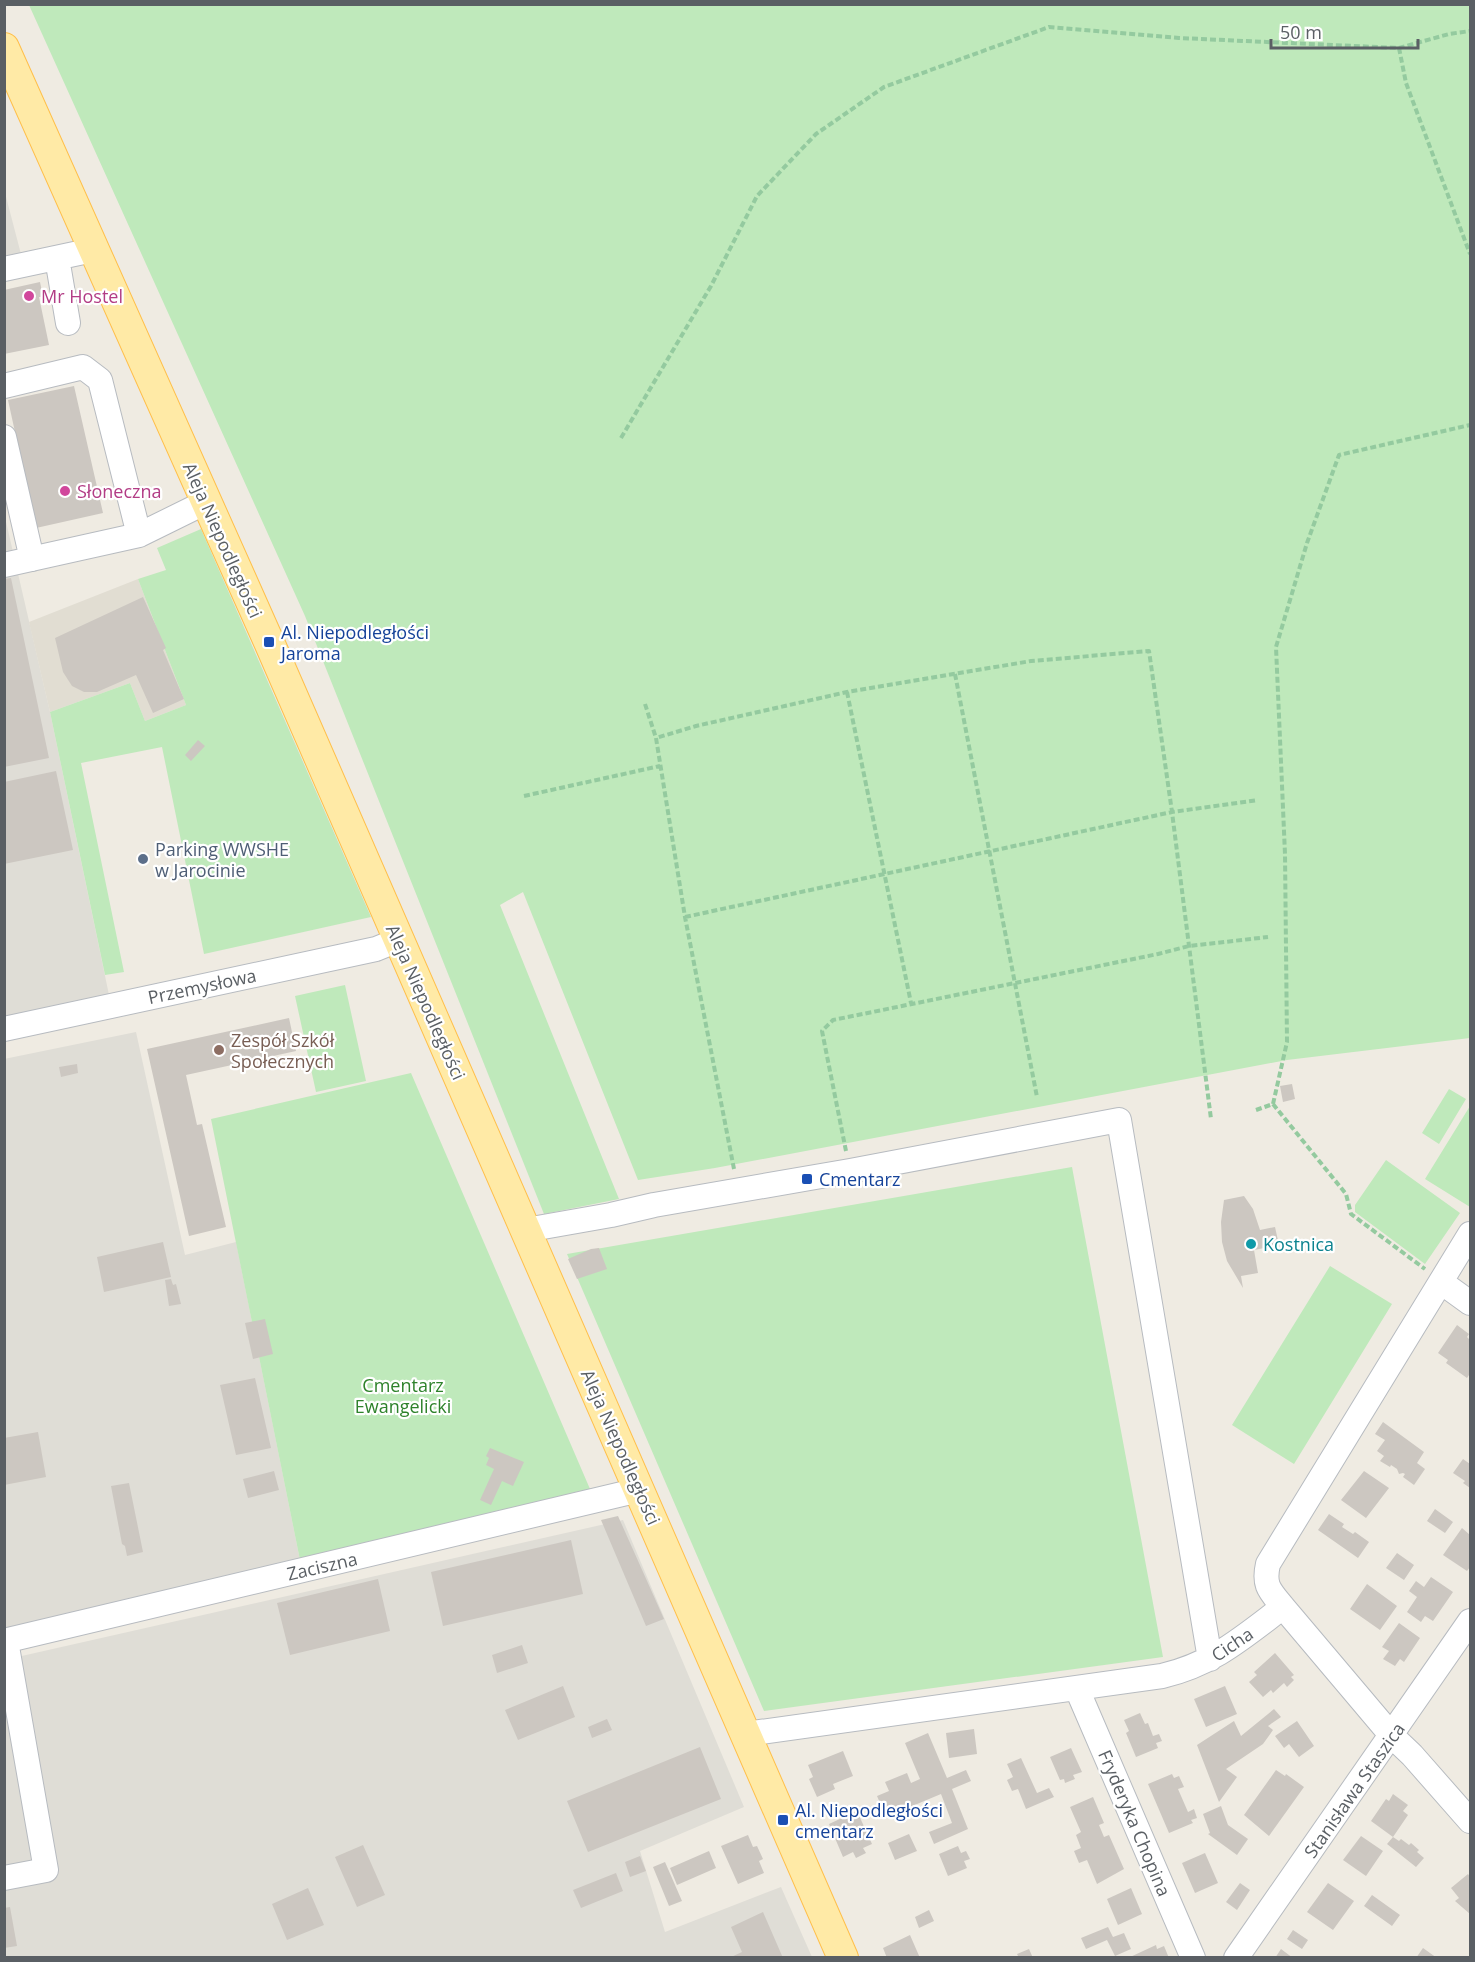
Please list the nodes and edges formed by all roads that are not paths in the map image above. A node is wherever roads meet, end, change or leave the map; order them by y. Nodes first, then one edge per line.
1 (4, 48) edge
2 (93, 250) junction
3 (57, 258) junction
4 (4, 269) edge
5 (68, 323) dead end
6 (4, 386) edge
7 (4, 436) edge
8 (206, 502) junction
9 (139, 535) junction
10 (32, 559) junction
11 (4, 565) edge
12 (398, 940) junction
13 (4, 1029) edge
14 (526, 1230) junction
15 (1470, 1234) edge
16 (1435, 1277) junction
17 (1470, 1303) edge
18 (639, 1490) junction
19 (1283, 1607) junction
20 (1470, 1621) edge
21 (5, 1641) edge
22 (1210, 1659) junction
23 (1077, 1689) junction
24 (746, 1734) junction
25 (1392, 1736) junction
26 (1470, 1821) edge
27 (4, 1878) edge
28 (843, 1958) edge
29 (1192, 1958) edge
30 (1236, 1958) edge

1 - 2 main road, Aleja Niepodległości
2 - 3 street
2 - 8 main road, Aleja Niepodległości
3 - 4 street
3 - 5 street
6 - 9 street
7 - 10 street
8 - 9 street
8 - 12 main road, Aleja Niepodległości
9 - 10 street
10 - 11 street
12 - 13 street, Przemysłowa
12 - 14 main road, Aleja Niepodległości
14 - 18 main road, Aleja Niepodległości
14 - 22 street
15 - 16 street
16 - 17 street
16 - 19 street
18 - 21 street, Zaciszna
18 - 24 main road, Aleja Niepodległości
19 - 22 street, Cicha
19 - 25 street
20 - 25 street, Stanisława Staszica
21 - 27 street
22 - 23 street, Cicha
23 - 24 street, Cicha
23 - 29 street, Fryderyka Chopina
24 - 28 main road, Aleja Niepodległości
25 - 26 street
25 - 30 street, Stanisława Staszica

